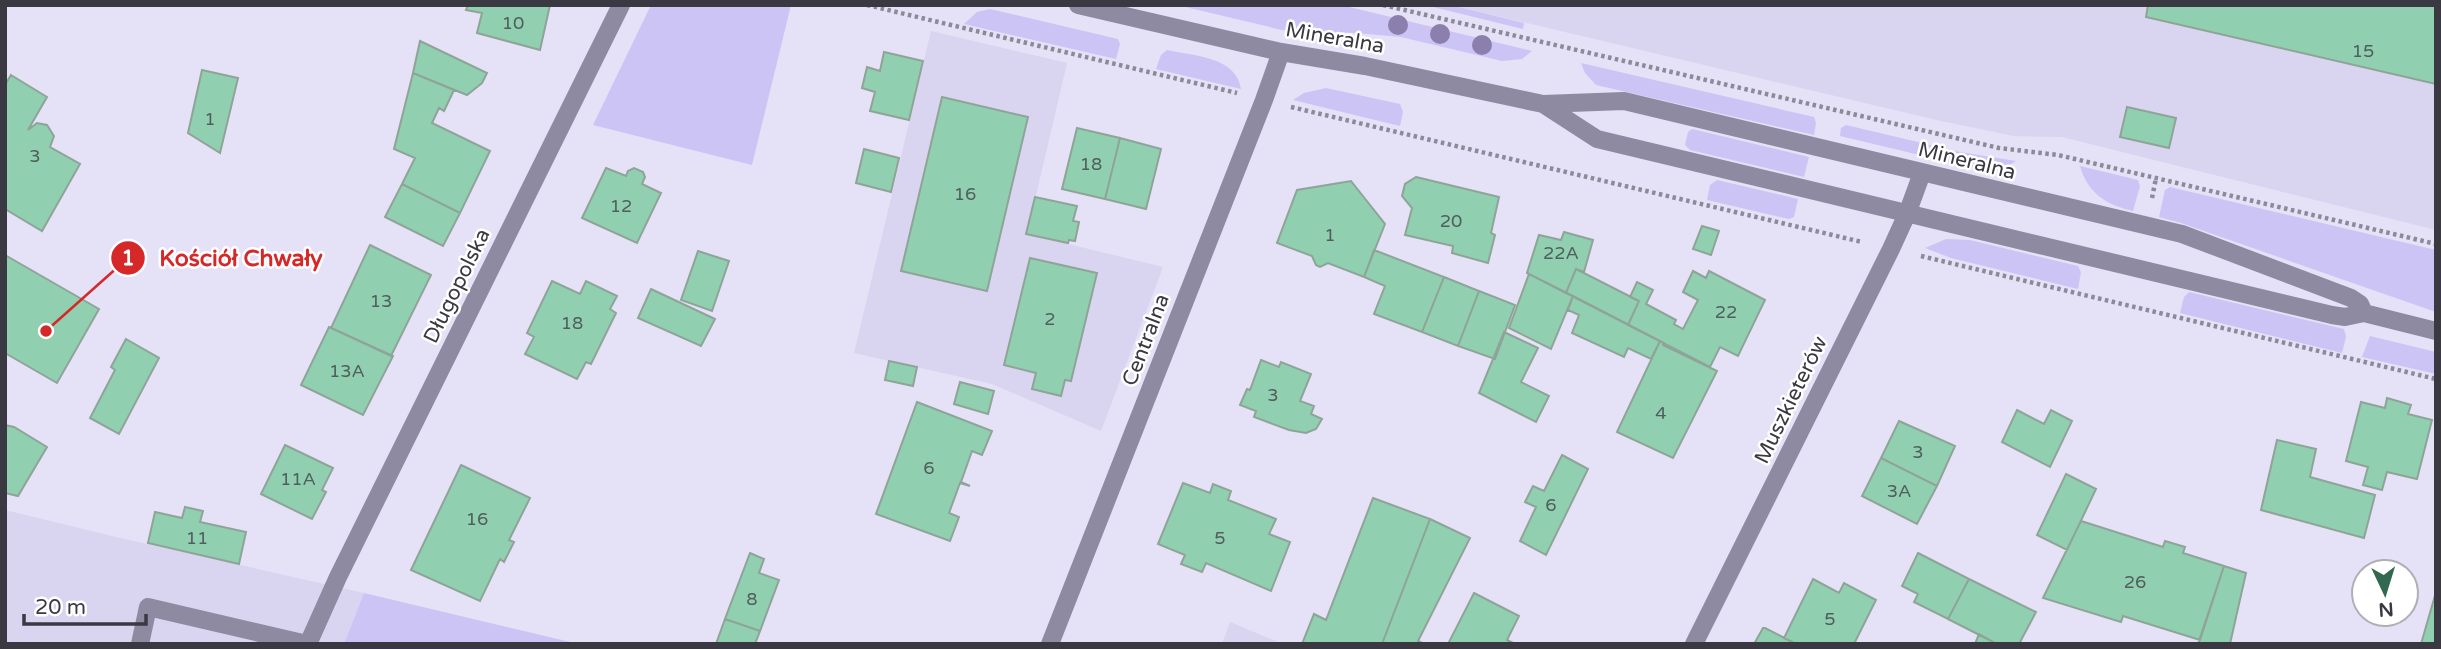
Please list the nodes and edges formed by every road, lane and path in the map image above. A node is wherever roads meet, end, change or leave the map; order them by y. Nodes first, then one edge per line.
1 (621, 5) edge
2 (867, 5) edge
3 (1078, 5) edge
4 (1383, 5) edge
5 (1281, 52) junction
6 (1238, 94) dead end
7 (1543, 104) junction
8 (1290, 107) dead end
9 (1922, 173) junction
10 (1907, 214) junction
11 (1865, 243) dead end
12 (2436, 244) edge
13 (1917, 255) dead end
14 (2364, 313) junction
15 (2436, 331) edge
16 (2436, 379) edge
17 (140, 644) edge
18 (307, 644) edge
19 (1050, 644) edge
20 (1694, 644) edge

1 - 18 street, Długopolska
2 - 6 path
3 - 5 street, Mineralna
4 - 12 path
5 - 7 street, Mineralna
5 - 19 street, Centralna
7 - 9 street, Mineralna
7 - 10 street, Mineralna
8 - 11 path
9 - 10 street, Muszkieterów
9 - 14 street, Mineralna
10 - 14 street, Mineralna
10 - 20 street, Muszkieterów
13 - 16 path
14 - 15 street, Mineralna
17 - 18 street

